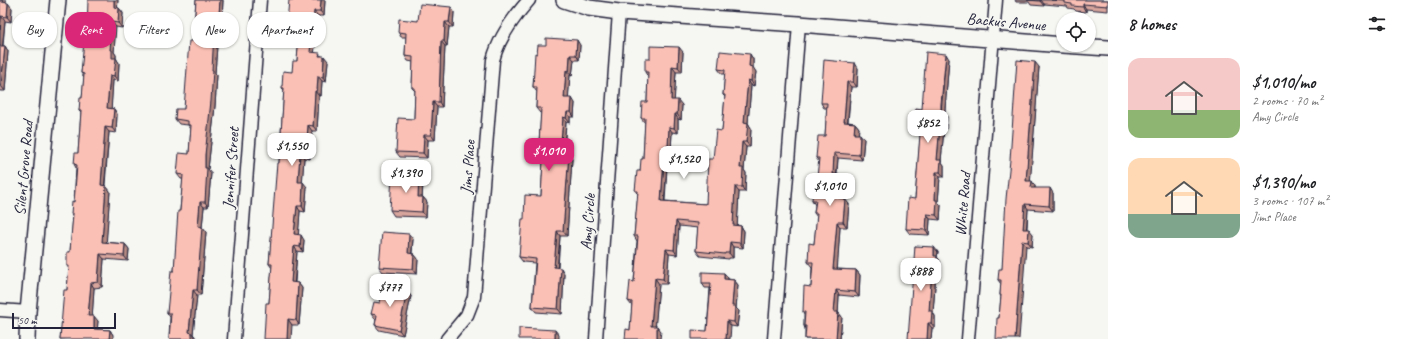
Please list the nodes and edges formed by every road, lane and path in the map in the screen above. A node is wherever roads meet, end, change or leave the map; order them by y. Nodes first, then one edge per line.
1 (58, 0) edge
2 (260, 0) edge
3 (529, 0) edge
4 (564, 0) edge
5 (996, 0) edge
6 (619, 12) junction
7 (799, 24) junction
8 (993, 40) junction
9 (1056, 44) edge
10 (1096, 47) edge
11 (1108, 48) edge
12 (0, 310) edge
13 (28, 312) junction
14 (27, 339) edge
15 (234, 339) edge
16 (447, 339) edge
17 (596, 339) edge
18 (774, 339) edge
19 (968, 339) edge

1 - 13 street, Silent Grove Road
2 - 15 street, Jennifer Street
3 - 16 street, Jims Place
4 - 6 street, Backus Avenue
5 - 8 street, White Road
6 - 7 street, Backus Avenue
6 - 17 street, Amy Circle
7 - 8 street, Backus Avenue
7 - 18 street
8 - 9 street, Backus Avenue
8 - 19 street, White Road
10 - 11 street, Backus Avenue
12 - 13 street
13 - 14 street, Silent Grove Road

